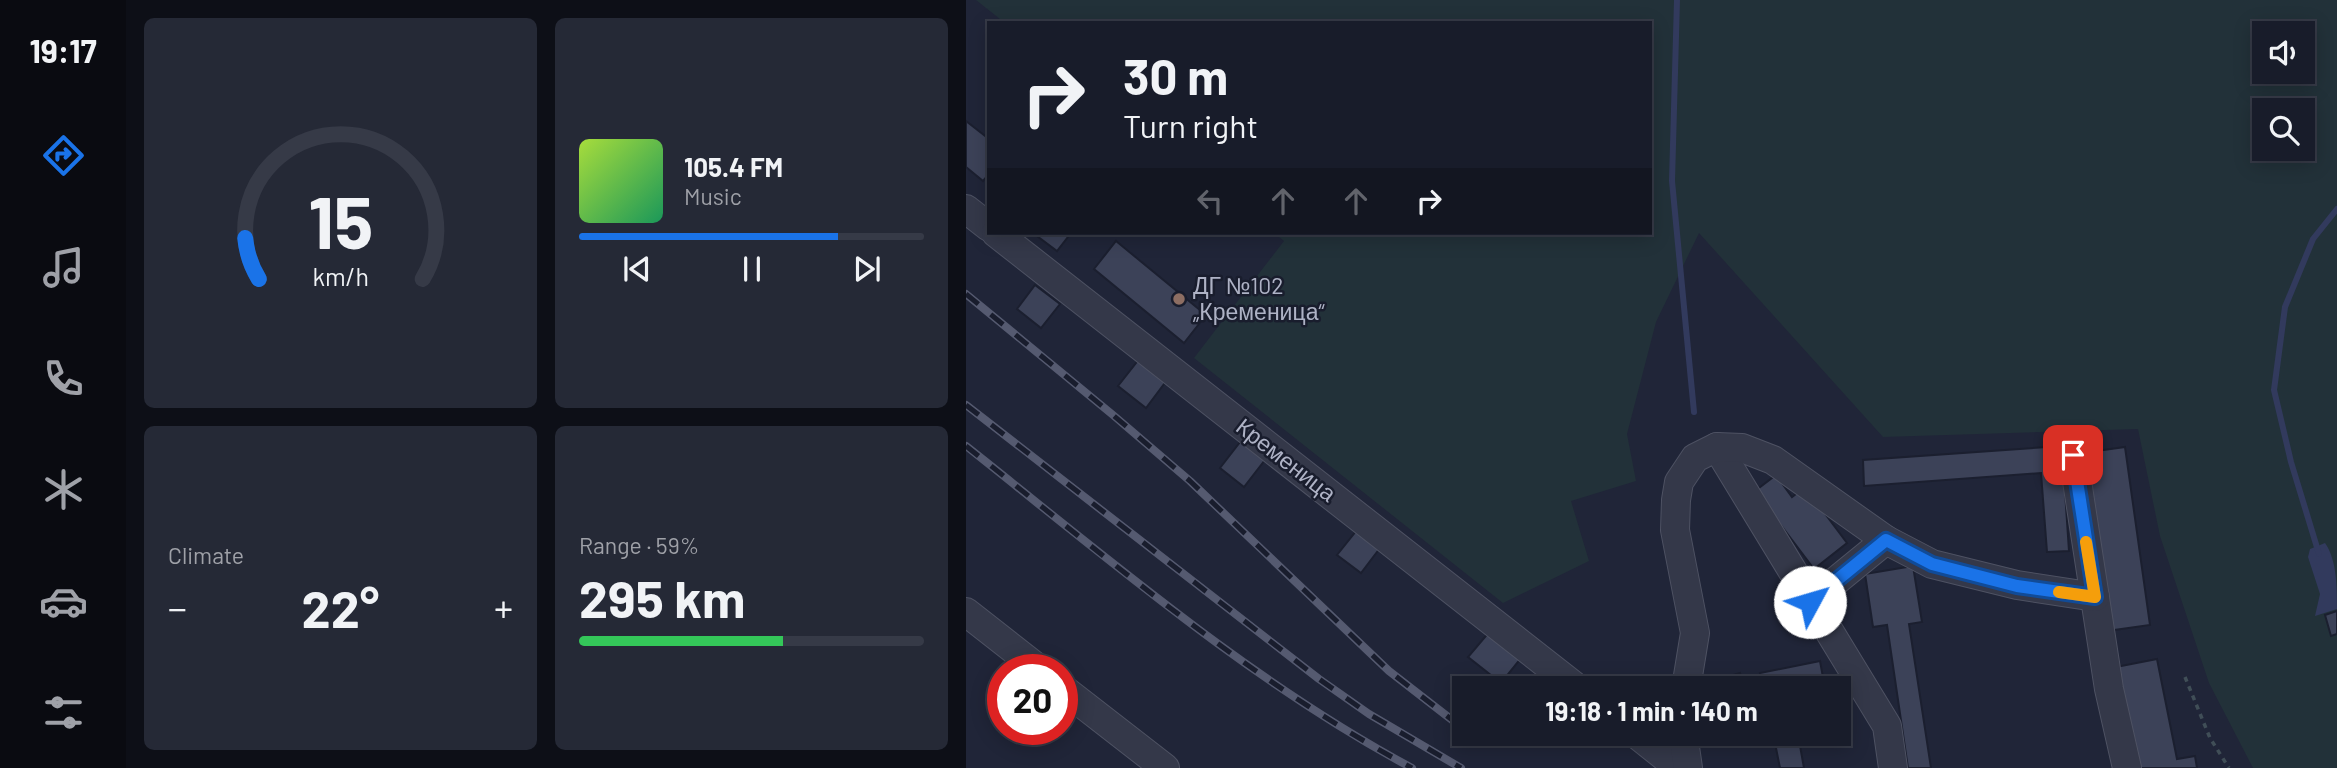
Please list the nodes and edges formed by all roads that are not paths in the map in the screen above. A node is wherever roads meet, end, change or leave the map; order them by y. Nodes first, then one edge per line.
1 (966, 209) edge
2 (987, 225) edge
3 (999, 235) edge
4 (1717, 447) junction
5 (2073, 455) dead end
6 (1886, 540) junction
7 (2095, 597) junction
8 (1810, 602) junction
9 (966, 612) edge
10 (1020, 654) edge
11 (1562, 676) edge
12 (1688, 676) edge
13 (1078, 701) edge
14 (1651, 746) edge
15 (1684, 746) edge
16 (1164, 768) edge
17 (1679, 768) edge
18 (1688, 768) edge
19 (1893, 768) edge
20 (2127, 768) edge

1 - 2 street
3 - 11 street, Кременица
4 - 6 street
4 - 8 street
4 - 12 street
5 - 7 street
6 - 7 street
6 - 8 street
7 - 20 street
8 - 19 street
9 - 10 street
13 - 16 street
14 - 17 street
15 - 18 street

